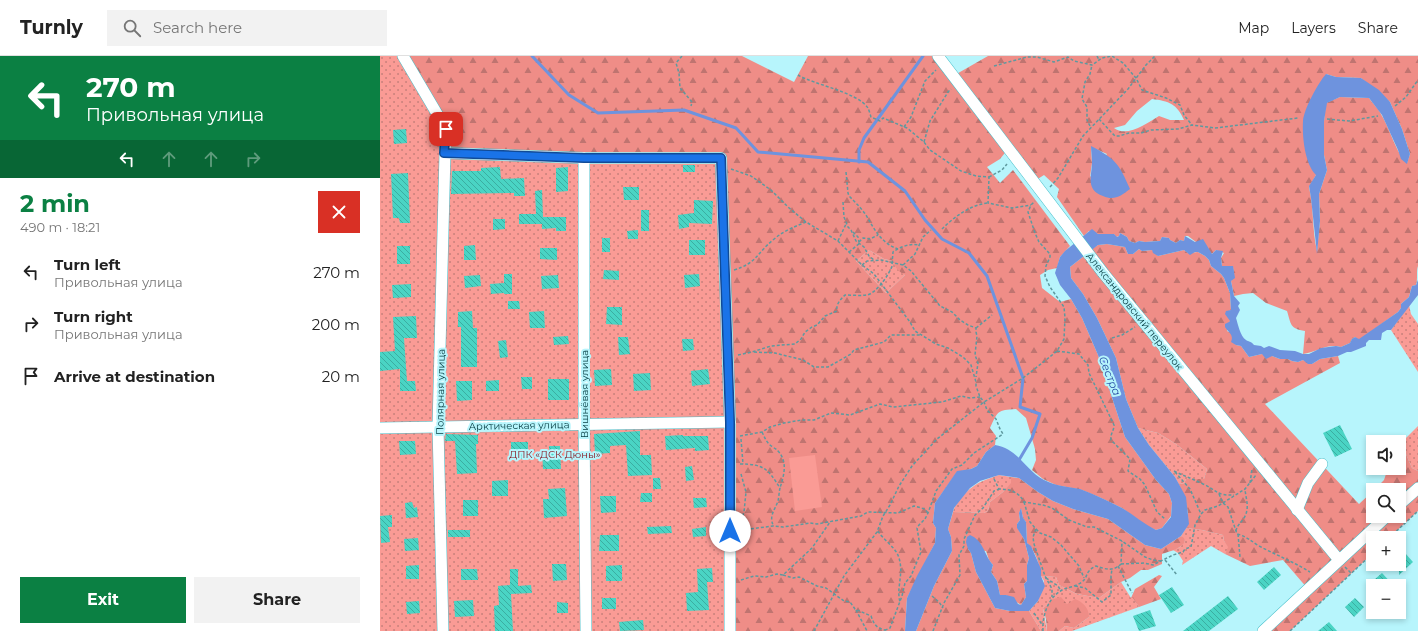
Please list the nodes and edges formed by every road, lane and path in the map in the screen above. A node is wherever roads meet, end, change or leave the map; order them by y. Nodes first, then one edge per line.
1 (403, 56) edge
2 (682, 56) edge
3 (1097, 56) edge
4 (1155, 56) edge
5 (1067, 57) edge
6 (940, 60) edge
7 (1099, 60) junction
8 (1092, 65) junction
9 (994, 66) dead end
10 (798, 75) dead end
11 (1136, 78) junction
12 (1418, 80) edge
13 (958, 82) junction
14 (691, 106) dead end
15 (1395, 106) dead end
16 (1378, 116) dead end
17 (1298, 118) dead end
18 (1327, 118) dead end
19 (1099, 119) junction
20 (1192, 125) junction
21 (904, 127) junction
22 (1091, 127) junction
23 (924, 142) junction
24 (444, 153) junction
25 (1014, 156) junction
26 (584, 158) junction
27 (730, 168) dead end
28 (846, 172) dead end
29 (989, 177) junction
30 (1043, 195) junction
31 (843, 202) dead end
32 (988, 203) junction
33 (1031, 205) junction
34 (806, 222) junction
35 (846, 223) junction
36 (942, 229) dead end
37 (931, 230) dead end
38 (852, 231) junction
39 (878, 235) junction
40 (838, 241) junction
41 (859, 243) junction
42 (919, 245) junction
43 (898, 249) junction
44 (849, 252) junction
45 (874, 260) junction
46 (892, 264) junction
47 (862, 265) junction
48 (903, 265) junction
49 (725, 272) junction
50 (882, 283) junction
51 (992, 315) dead end
52 (1144, 323) junction
53 (976, 328) junction
54 (923, 335) junction
55 (1112, 338) dead end
56 (1057, 351) junction
57 (752, 352) junction
58 (727, 355) junction
59 (976, 379) junction
60 (980, 397) junction
61 (984, 402) junction
62 (730, 422) junction
63 (584, 424) junction
64 (438, 427) junction
65 (380, 428) edge
66 (762, 432) junction
67 (735, 435) junction
68 (743, 464) junction
69 (1322, 464) dead end
70 (740, 468) dead end
71 (1263, 468) junction
72 (741, 473) dead end
73 (994, 480) dead end
74 (780, 488) junction
75 (1418, 488) edge
76 (998, 489) junction
77 (1245, 489) junction
78 (1219, 494) junction
79 (1235, 495) junction
80 (1406, 499) edge
81 (1024, 502) junction
82 (1223, 502) junction
83 (1297, 510) junction
84 (1418, 511) edge
85 (885, 512) junction
86 (928, 513) junction
87 (1201, 514) junction
88 (1165, 520) dead end
89 (830, 522) junction
90 (741, 523) dead end
91 (1379, 523) edge
92 (773, 526) junction
93 (1036, 529) junction
94 (878, 530) junction
95 (730, 531) junction
96 (1236, 531) junction
97 (1397, 531) edge
98 (1238, 534) junction
99 (1122, 541) junction
100 (1240, 557) dead end
101 (1366, 559) edge
102 (1165, 560) junction
103 (1339, 560) junction
104 (1161, 561) junction
105 (1121, 564) junction
106 (1118, 566) junction
107 (1112, 569) junction
108 (783, 575) junction
109 (1177, 575) dead end
110 (1046, 578) junction
111 (1319, 578) junction
112 (1084, 579) junction
113 (730, 586) junction
114 (1073, 586) junction
115 (1083, 587) junction
116 (1061, 591) junction
117 (1132, 593) dead end
118 (834, 595) junction
119 (932, 596) dead end
120 (1052, 597) junction
121 (900, 602) junction
122 (943, 608) junction
123 (855, 609) junction
124 (1034, 613) dead end
125 (1043, 626) junction
126 (443, 631) edge
127 (586, 631) edge
128 (730, 631) edge
129 (814, 631) edge
130 (867, 631) edge
131 (884, 631) edge
132 (934, 631) edge
133 (1043, 631) edge
134 (1263, 631) edge
135 (1290, 631) edge

1 - 24 street, Полярная улица
2 - 14 path
3 - 7 path
4 - 11 path
5 - 8 path
5 - 9 path
6 - 13 street, Александровский переулок
6 - 21 path
7 - 8 path
7 - 11 path
8 - 22 path
10 - 21 path
11 - 19 path
11 - 20 path
12 - 15 path
13 - 23 path
13 - 25 street, Александровский переулок
16 - 18 path
17 - 20 path
19 - 20 path
19 - 22 path
21 - 23 path
22 - 30 path
23 - 29 path
24 - 26 street
24 - 64 street, Полярная улица
25 - 29 path
25 - 30 street, Александровский переулок
26 - 49 street
26 - 63 street, Вишнёвая улица
27 - 34 path
28 - 39 path
29 - 32 path
30 - 33 path
30 - 52 street, Александровский переулок
31 - 35 path
32 - 33 path
32 - 36 path
33 - 56 path
34 - 40 path
34 - 49 path
35 - 38 path
35 - 40 path
37 - 42 path
38 - 41 path
38 - 41 path
39 - 41 path
39 - 43 path
40 - 44 path
41 - 44 path
41 - 45 path
42 - 43 path
42 - 48 path
43 - 46 path
44 - 47 path
45 - 46 path
45 - 47 path
46 - 48 path
46 - 50 path
47 - 50 path
48 - 53 path
49 - 58 street
50 - 54 path
50 - 57 path
51 - 53 path
52 - 55 path
52 - 71 street, Александровский переулок
53 - 59 path
54 - 57 path
54 - 59 path
56 - 61 path
56 - 88 path
57 - 58 path
58 - 62 street
59 - 60 path
60 - 61 path
60 - 66 path
61 - 85 path
61 - 86 path
62 - 63 street, Арктическая улица
62 - 67 street
63 - 64 street, Арктическая улица
63 - 127 street, Вишнёвая улица
64 - 65 street, Арктическая улица
64 - 126 street, Полярная улица
66 - 67 path
66 - 74 path
67 - 68 path
67 - 95 street
68 - 70 path
68 - 74 path
69 - 83 street
71 - 77 path
71 - 83 street, Александровский переулок
72 - 90 path
73 - 76 path
74 - 92 path
75 - 80 street
76 - 81 path
76 - 122 path
77 - 79 path
77 - 96 path
78 - 79 path
78 - 82 path
78 - 87 path
79 - 82 path
81 - 93 path
81 - 99 path
82 - 87 path
82 - 96 path
83 - 103 street, Александровский переулок
84 - 97 path
85 - 86 path
85 - 89 path
85 - 94 path
86 - 121 path
87 - 102 path
89 - 92 path
89 - 108 path
91 - 103 street
92 - 95 path
93 - 110 path
93 - 112 path
94 - 118 path
94 - 121 path
95 - 113 street
96 - 98 path
98 - 100 path
98 - 111 path
99 - 104 path
99 - 105 path
101 - 135 path
102 - 104 path
102 - 109 path
103 - 111 street
104 - 105 path
105 - 106 path
106 - 107 path
106 - 117 path
107 - 112 path
107 - 115 path
108 - 113 path
108 - 118 path
110 - 116 path
110 - 120 path
111 - 134 street
112 - 114 path
112 - 115 path
113 - 128 street
114 - 115 path
114 - 116 path
116 - 120 path
118 - 123 path
118 - 129 path
119 - 122 path
120 - 125 path
121 - 131 path
122 - 132 path
123 - 130 path
123 - 131 path
124 - 125 path
125 - 133 path

